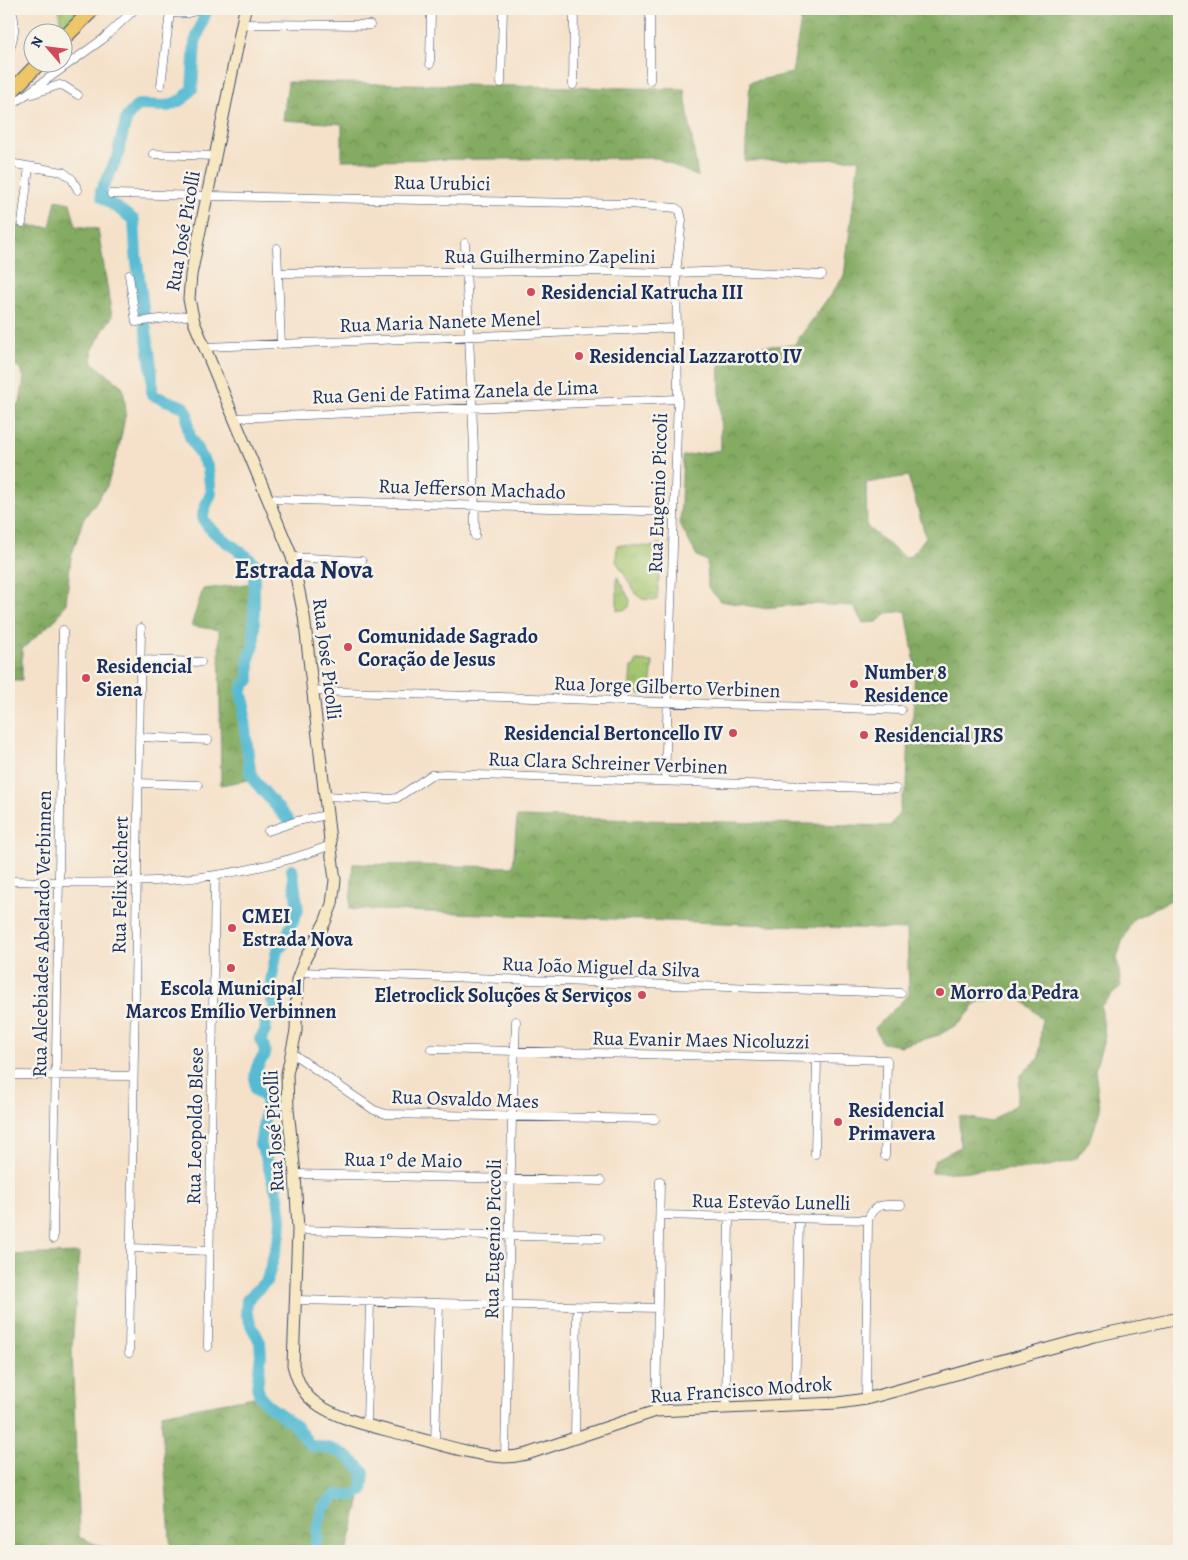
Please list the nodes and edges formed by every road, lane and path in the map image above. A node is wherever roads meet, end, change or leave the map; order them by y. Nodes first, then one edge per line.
1 (10, 9) edge
2 (93, 9) edge
3 (135, 9) edge
4 (159, 9) edge
5 (198, 9) edge
6 (245, 9) edge
7 (431, 9) edge
8 (503, 9) edge
9 (574, 9) edge
10 (650, 9) edge
11 (170, 12) junction
12 (242, 24) junction
13 (370, 25) dead end
14 (72, 30) edge
15 (9, 52) edge
16 (430, 64) dead end
17 (30, 72) edge
18 (650, 80) dead end
19 (501, 83) dead end
20 (160, 85) dead end
21 (573, 85) dead end
22 (9, 94) edge
23 (78, 95) dead end
24 (24, 96) junction
25 (9, 101) edge
26 (153, 154) dead end
27 (215, 156) junction
28 (9, 163) edge
29 (29, 167) junction
30 (78, 190) dead end
31 (110, 194) dead end
32 (207, 195) junction
33 (676, 208) joint
34 (22, 223) dead end
35 (465, 243) dead end
36 (277, 248) dead end
37 (467, 272) junction
38 (278, 273) junction
39 (676, 273) junction
40 (822, 274) dead end
41 (129, 275) dead end
42 (192, 315) junction
43 (676, 328) junction
44 (470, 337) junction
45 (281, 344) junction
46 (205, 347) junction
47 (678, 399) junction
48 (473, 408) junction
49 (234, 418) junction
50 (269, 499) junction
51 (475, 506) junction
52 (673, 512) junction
53 (475, 536) dead end
54 (292, 558) junction
55 (362, 561) dead end
56 (141, 628) dead end
57 (63, 630) dead end
58 (141, 658) junction
59 (200, 660) dead end
60 (313, 691) junction
61 (667, 703) junction
62 (901, 710) dead end
63 (190, 734) dead end
64 (139, 735) junction
65 (208, 740) dead end
66 (665, 781) junction
67 (138, 783) junction
68 (198, 785) dead end
69 (896, 790) dead end
70 (325, 796) junction
71 (327, 816) junction
72 (268, 831) dead end
73 (331, 845) junction
74 (215, 876) junction
75 (9, 881) edge
76 (60, 882) junction
77 (137, 883) junction
78 (300, 972) junction
79 (901, 993) dead end
80 (516, 1021) dead end
81 (431, 1049) dead end
82 (514, 1052) junction
83 (292, 1053) junction
84 (818, 1058) junction
85 (9, 1075) edge
86 (56, 1075) junction
87 (133, 1076) junction
88 (512, 1116) junction
89 (655, 1119) dead end
90 (815, 1154) dead end
91 (885, 1156) dead end
92 (295, 1174) junction
93 (511, 1178) junction
94 (600, 1181) dead end
95 (660, 1182) dead end
96 (901, 1205) dead end
97 (661, 1215) junction
98 (729, 1218) junction
99 (799, 1219) junction
100 (868, 1220) junction
101 (298, 1230) junction
102 (510, 1235) junction
103 (600, 1238) dead end
104 (53, 1239) dead end
105 (131, 1248) junction
106 (209, 1251) junction
107 (296, 1300) junction
108 (370, 1301) junction
109 (439, 1303) junction
110 (508, 1305) junction
111 (577, 1306) junction
112 (658, 1308) junction
113 (1179, 1318) edge
114 (208, 1347) dead end
115 (129, 1353) dead end
116 (866, 1399) junction
117 (795, 1404) junction
118 (726, 1407) junction
119 (656, 1411) junction
120 (367, 1424) junction
121 (574, 1438) junction
122 (435, 1443) junction
123 (505, 1457) junction

1 - 15 street
2 - 14 highway
3 - 24 street
4 - 11 street
5 - 11 street
6 - 12 street, Rua José Picolli
7 - 16 street
8 - 19 street
9 - 21 street
10 - 18 street
11 - 20 street
12 - 13 street
12 - 27 street, Rua José Picolli
17 - 22 highway
23 - 24 street
24 - 25 street
26 - 27 street
27 - 32 street, Rua José Picolli
28 - 29 street
29 - 30 street
29 - 34 street
31 - 32 street, Rua Urubici
32 - 33 street, Rua Urubici
32 - 42 street, Rua José Picolli
33 - 39 street, Rua Eugenio Piccoli
35 - 37 street
36 - 38 street
37 - 38 street, Rua Guilhermino Zapelini
37 - 39 street, Rua Guilhermino Zapelini
37 - 44 street
38 - 45 street
39 - 40 street, Rua Guilhermino Zapelini
39 - 43 street, Rua Eugenio Piccoli
41 - 42 street
42 - 46 street, Rua José Picolli
43 - 44 street, Rua Maria Nanete Menel
43 - 47 street, Rua Eugenio Piccoli
44 - 45 street, Rua Maria Nanete Menel
44 - 48 street
45 - 46 street, Rua Maria Nanete Menel
46 - 49 street, Rua José Picolli
47 - 48 street, Rua Geni de Fatima Zanela de Lima
47 - 52 street, Rua Eugenio Piccoli
48 - 49 street, Rua Geni de Fatima Zanela de Lima
48 - 51 street
49 - 50 street, Rua José Picolli
50 - 51 street, Rua Jefferson Machado
50 - 54 street, Rua José Picolli
51 - 52 street, Rua Jefferson Machado
51 - 53 street
52 - 61 street, Rua Eugenio Piccoli
54 - 55 street
54 - 60 street, Rua José Picolli
56 - 58 street, Rua Felix Richert
57 - 76 street, Rua Alcebiades Abelardo Verbinnen
58 - 59 street
58 - 64 street, Rua Felix Richert
60 - 61 street, Rua Jorge Gilberto Verbinen
60 - 70 street, Rua José Picolli
61 - 62 street, Rua Jorge Gilberto Verbinen
61 - 66 street, Rua Eugenio Piccoli
63 - 64 street
64 - 65 street
64 - 67 street, Rua Felix Richert
66 - 69 street, Rua Clara Schreiner Verbinen
66 - 70 street, Rua Clara Schreiner Verbinen
67 - 68 street
67 - 77 street, Rua Felix Richert
70 - 71 street, Rua José Picolli
71 - 72 street
71 - 73 street, Rua José Picolli
73 - 74 street
73 - 78 street, Rua José Picolli
74 - 77 street
74 - 106 street, Rua Leopoldo Blese
75 - 76 street
76 - 77 street
76 - 86 street, Rua Alcebiades Abelardo Verbinnen
77 - 87 street, Rua Felix Richert
78 - 79 street, Rua João Miguel da Silva
78 - 83 street, Rua José Picolli
80 - 82 street, Rua Eugenio Piccoli
81 - 82 street, Rua Evanir Maes Nicoluzzi
82 - 84 street, Rua Evanir Maes Nicoluzzi
82 - 88 street, Rua Eugenio Piccoli
83 - 88 street, Rua Osvaldo Maes
83 - 92 street, Rua José Picolli
84 - 90 street
84 - 91 street, Rua Evanir Maes Nicoluzzi
85 - 86 street
86 - 87 street
86 - 104 street, Rua Alcebiades Abelardo Verbinnen
87 - 105 street, Rua Felix Richert
88 - 89 street, Rua Osvaldo Maes
88 - 93 street, Rua Eugenio Piccoli
92 - 93 street, Rua 1º de Maio
92 - 101 street, Rua José Picolli
93 - 94 street, Rua 1º de Maio
93 - 102 street, Rua Eugenio Piccoli
95 - 97 street
96 - 100 street, Rua Estevão Lunelli
97 - 98 street, Rua Estevão Lunelli
97 - 112 street
98 - 99 street, Rua Estevão Lunelli
98 - 118 street
99 - 100 street, Rua Estevão Lunelli
99 - 117 street
100 - 116 street
101 - 102 street
101 - 107 street, Rua José Picolli
102 - 103 street
102 - 110 street, Rua Eugenio Piccoli
105 - 106 street
105 - 115 street, Rua Felix Richert
106 - 114 street, Rua Leopoldo Blese
107 - 108 street
107 - 120 street, Rua Francisco Modrok
108 - 109 street
108 - 120 street
109 - 110 street
109 - 122 street
110 - 111 street
110 - 123 street, Rua Eugenio Piccoli
111 - 112 street
111 - 121 street
112 - 119 street
113 - 116 street, Rua Francisco Modrok
116 - 117 street, Rua Francisco Modrok
117 - 118 street, Rua Francisco Modrok
118 - 119 street, Rua Francisco Modrok
119 - 121 street, Rua Francisco Modrok
120 - 122 street, Rua Francisco Modrok
121 - 123 street, Rua Francisco Modrok
122 - 123 street, Rua Francisco Modrok

